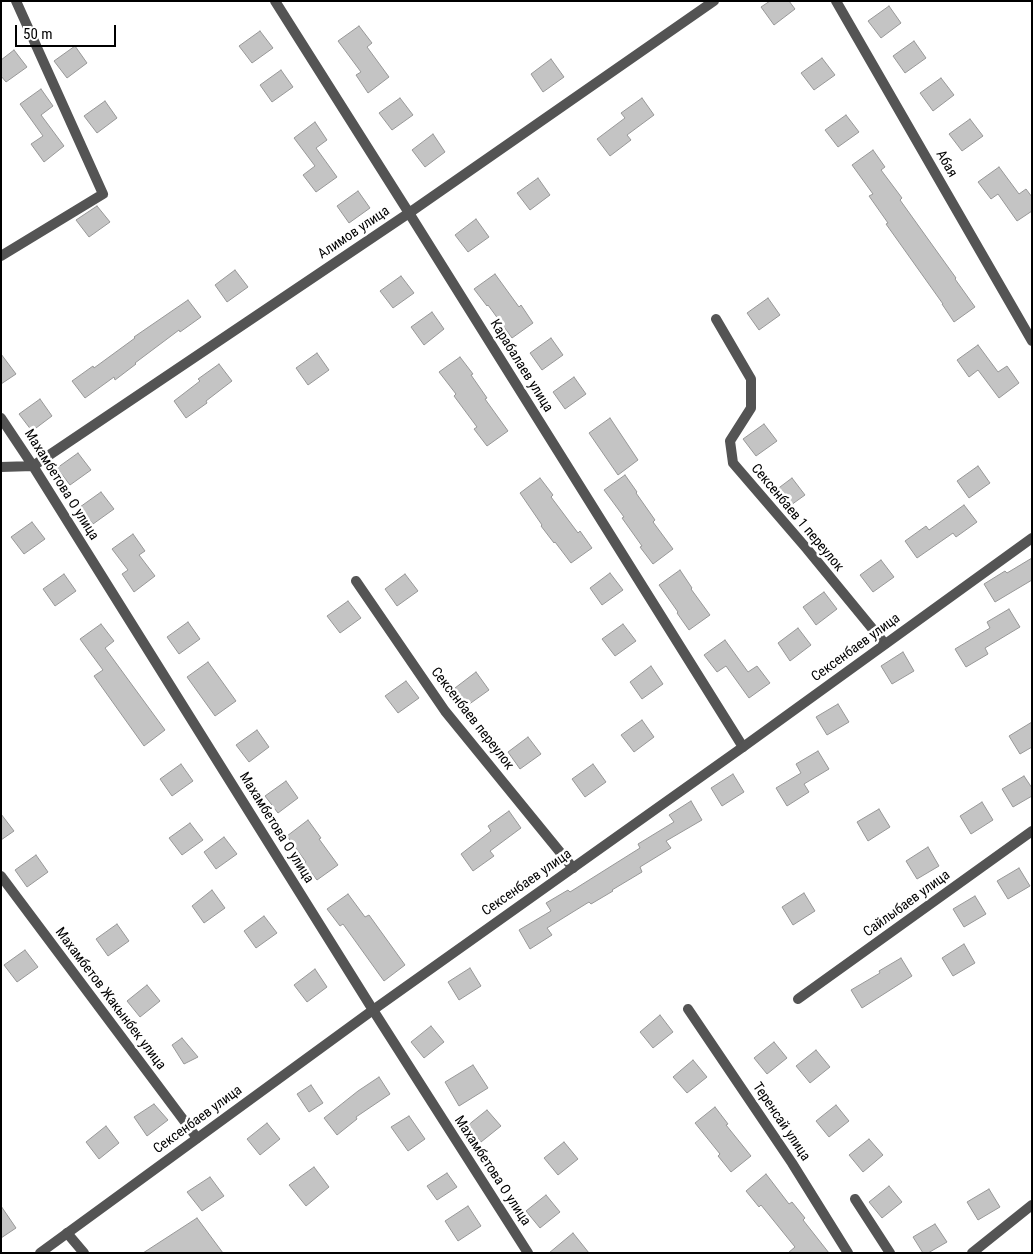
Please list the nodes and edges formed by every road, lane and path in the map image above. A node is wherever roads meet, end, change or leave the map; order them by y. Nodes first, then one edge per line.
1 (16, 1) edge
2 (275, 1) edge
3 (714, 1) edge
4 (836, 1) edge
5 (409, 213) junction
6 (1, 256) edge
7 (716, 319) dead end
8 (1032, 341) edge
9 (1, 418) edge
10 (33, 466) junction
11 (1, 468) edge
12 (1032, 538) edge
13 (356, 582) dead end
14 (885, 644) junction
15 (743, 747) junction
16 (1032, 831) edge
17 (573, 868) junction
18 (1, 876) edge
19 (798, 999) dead end
20 (688, 1009) dead end
21 (373, 1010) junction
22 (197, 1138) junction
23 (855, 1199) dead end
24 (1032, 1205) edge
25 (67, 1233) junction
26 (40, 1253) edge
27 (84, 1253) edge
28 (528, 1253) edge
29 (848, 1253) edge
30 (890, 1253) edge
31 (972, 1253) edge

1 - 6 street
2 - 5 street, Карабалаев улица
3 - 5 street, Алимов улица
4 - 8 street, Абая
5 - 10 street, Алимов улица
5 - 15 street, Карабалаев улица
7 - 14 street, Сексенбаев 1 переулок
9 - 10 street, Махамбетова О улица
10 - 11 street
10 - 21 street, Махамбетова О улица
12 - 14 street, Сексенбаев улица
13 - 17 street, Сексенбаев переулок
14 - 15 street, Сексенбаев улица
15 - 17 street, Сексенбаев улица
16 - 19 street, Сайлыбаев улица
17 - 21 street, Сексенбаев улица
18 - 22 street, Махамбетов Жакынбек улица
20 - 29 street, Теренсай улица
21 - 22 street, Сексенбаев улица
21 - 28 street, Махамбетова О улица
22 - 25 street, Сексенбаев улица
23 - 30 street
24 - 31 street
25 - 26 street, Сексенбаев улица
25 - 27 street

